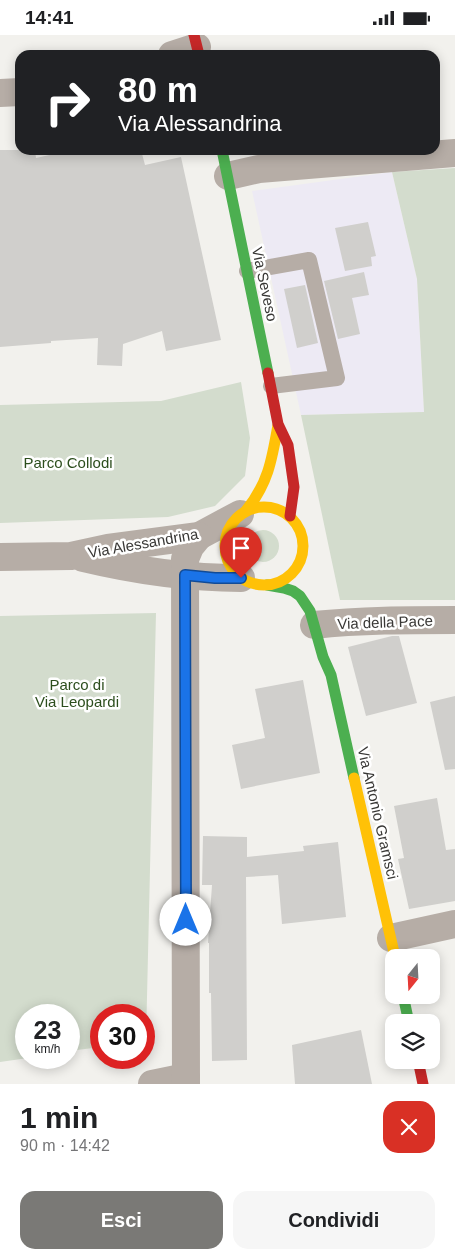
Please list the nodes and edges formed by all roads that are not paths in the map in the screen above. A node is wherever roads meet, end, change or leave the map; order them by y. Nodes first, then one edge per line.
1 (15, 92) edge
2 (0, 93) edge
3 (455, 153) edge
4 (440, 154) edge
5 (223, 155) edge
6 (430, 155) edge
7 (228, 176) junction
8 (247, 271) junction
9 (271, 386) junction
10 (278, 424) junction
11 (243, 513) junction
12 (290, 516) junction
13 (199, 536) junction
14 (303, 552) junction
15 (71, 556) junction
16 (0, 557) edge
17 (307, 568) dead end
18 (185, 575) junction
19 (254, 581) junction
20 (455, 620) edge
21 (325, 623) junction
22 (334, 652) dead end
23 (331, 675) junction
24 (455, 924) edge
25 (393, 948) edge
26 (420, 1069) edge
27 (186, 1081) edge
28 (152, 1084) edge
29 (423, 1084) edge

1 - 2 street
3 - 4 street
5 - 7 street, Via Seveso
6 - 7 street
7 - 8 street, Via Seveso
8 - 9 street, Via Seveso
8 - 9 lane
9 - 10 street, Via Seveso
10 - 11 street, Via Seveso
10 - 12 street, Via Seveso
11 - 12 street
11 - 13 street, Via Alessandrina
11 - 19 street
12 - 14 street
13 - 15 street, Via Alessandrina
13 - 18 street
14 - 17 street
14 - 19 street
15 - 16 street, Via Alessandrina
15 - 18 street, Via Alessandrina
18 - 19 street, Via Alessandrina
18 - 27 street
19 - 21 street, Via Antonio Gramsci
20 - 21 street, Via della Pace
21 - 23 street, Via Antonio Gramsci
22 - 23 street, Via Antonio Gramsci
23 - 25 street, Via Antonio Gramsci
24 - 25 street
26 - 29 street
27 - 28 street

